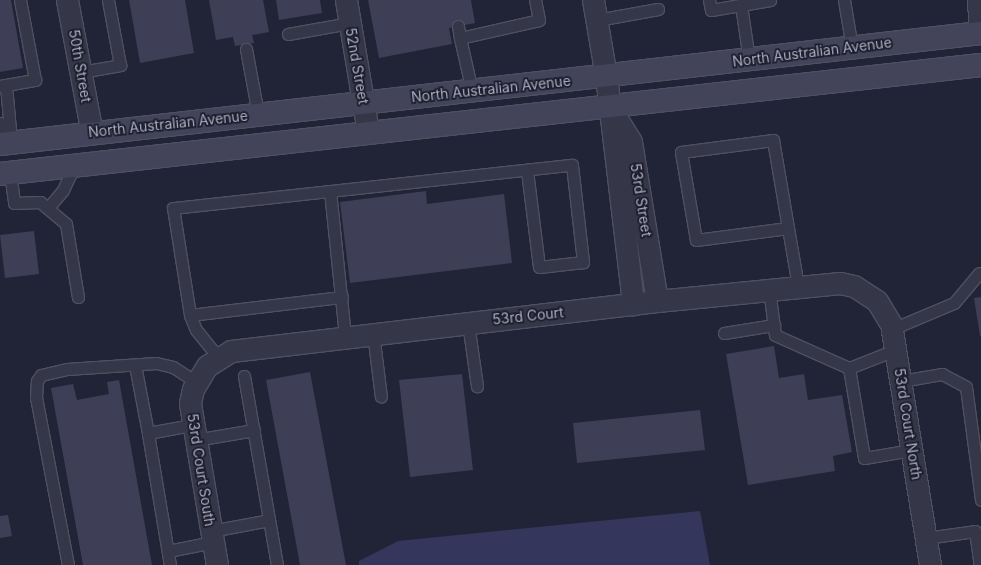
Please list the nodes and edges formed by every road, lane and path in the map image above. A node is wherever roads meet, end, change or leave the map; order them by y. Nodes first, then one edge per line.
1 (20, 0) edge
2 (67, 0) edge
3 (108, 0) edge
4 (346, 0) edge
5 (535, 0) edge
6 (593, 0) edge
7 (709, 0) edge
8 (770, 0) edge
9 (844, 0) edge
10 (978, 0) edge
11 (741, 5) junction
12 (658, 10) dead end
13 (597, 20) junction
14 (350, 23) junction
15 (458, 26) dead end
16 (981, 33) edge
17 (288, 34) dead end
18 (460, 38) junction
19 (852, 48) junction
20 (246, 50) dead end
21 (748, 60) junction
22 (981, 65) edge
23 (81, 72) junction
24 (606, 76) junction
25 (3, 86) edge
26 (472, 90) junction
27 (364, 103) junction
28 (608, 106) junction
29 (258, 114) junction
30 (368, 132) junction
31 (92, 133) junction
32 (2, 137) edge
33 (74, 166) junction
34 (527, 170) junction
35 (5, 174) edge
36 (330, 191) junction
37 (48, 208) junction
38 (788, 228) junction
39 (979, 273) dead end
40 (798, 286) junction
41 (769, 290) junction
42 (866, 292) joint
43 (78, 298) dead end
44 (342, 298) junction
45 (657, 301) junction
46 (633, 304) junction
47 (190, 315) junction
48 (468, 323) junction
49 (774, 325) junction
50 (892, 329) junction
51 (373, 333) junction
52 (724, 333) dead end
53 (345, 336) junction
54 (896, 350) junction
55 (218, 357) junction
56 (135, 365) junction
57 (849, 368) junction
58 (244, 376) dead end
59 (198, 380) junction
60 (900, 381) junction
61 (477, 386) dead end
62 (381, 397) dead end
63 (254, 430) junction
64 (193, 432) junction
65 (148, 433) junction
66 (912, 450) junction
67 (981, 500) edge
68 (269, 520) junction
69 (978, 531) edge
70 (212, 537) junction
71 (926, 538) junction
72 (168, 551) junction
73 (68, 565) edge
74 (170, 565) edge
75 (217, 565) edge
76 (277, 565) edge
77 (930, 565) edge
78 (980, 565) edge

1 - 25 lane
2 - 23 street, 50th Street
3 - 23 lane
4 - 14 street, 52nd Street
5 - 18 lane
6 - 13 street, 53rd Street
7 - 11 lane
8 - 11 lane
9 - 19 lane
10 - 16 street
11 - 21 lane
12 - 13 lane
13 - 24 street, 53rd Street
14 - 17 lane
14 - 27 street, 52nd Street
15 - 18 lane
16 - 19 main road, North Australian Avenue
18 - 26 lane
19 - 21 main road, North Australian Avenue
20 - 29 lane
21 - 24 main road, North Australian Avenue
22 - 28 main road, North Australian Avenue
23 - 31 street, 50th Street
24 - 26 main road, North Australian Avenue
24 - 28 street, 53rd Street
25 - 32 lane
26 - 27 main road, North Australian Avenue
27 - 29 main road, North Australian Avenue
27 - 30 street, 52nd Street
28 - 30 main road, North Australian Avenue
28 - 45 street, 53rd Street
28 - 46 street, 53rd Street
29 - 31 main road, North Australian Avenue
30 - 33 main road, North Australian Avenue
31 - 32 main road, North Australian Avenue
32 - 35 main road
33 - 35 main road, North Australian Avenue
33 - 37 lane
34 - 34 lane
34 - 36 lane
35 - 37 lane
36 - 44 lane
36 - 47 lane
37 - 43 lane
38 - 38 lane
38 - 40 lane
39 - 50 lane
40 - 41 street, 53rd Court
40 - 42 street, 53rd Court
41 - 45 street, 53rd Court
41 - 49 lane
42 - 50 street, 53rd Court North
44 - 47 lane
44 - 53 lane
45 - 46 street, 53rd Court
46 - 48 street, 53rd Court
47 - 55 lane
48 - 51 street, 53rd Court
48 - 61 lane
49 - 52 lane
49 - 57 lane
50 - 54 street, 53rd Court North
51 - 53 street, 53rd Court
51 - 62 lane
53 - 55 street, 53rd Court
54 - 57 lane
54 - 60 street, 53rd Court North
55 - 59 street, 53rd Court
56 - 59 lane
56 - 65 lane
56 - 73 lane
57 - 66 lane
58 - 63 lane
59 - 64 street, 53rd Court South
60 - 66 street, 53rd Court North
60 - 67 lane
63 - 64 lane
63 - 68 lane
64 - 65 lane
64 - 70 street, 53rd Court South
65 - 72 lane
66 - 71 street, 53rd Court North
68 - 70 lane
68 - 76 lane
69 - 71 lane
69 - 78 lane
70 - 72 lane
70 - 75 street, 53rd Court South
71 - 77 street, 53rd Court North
72 - 74 lane

